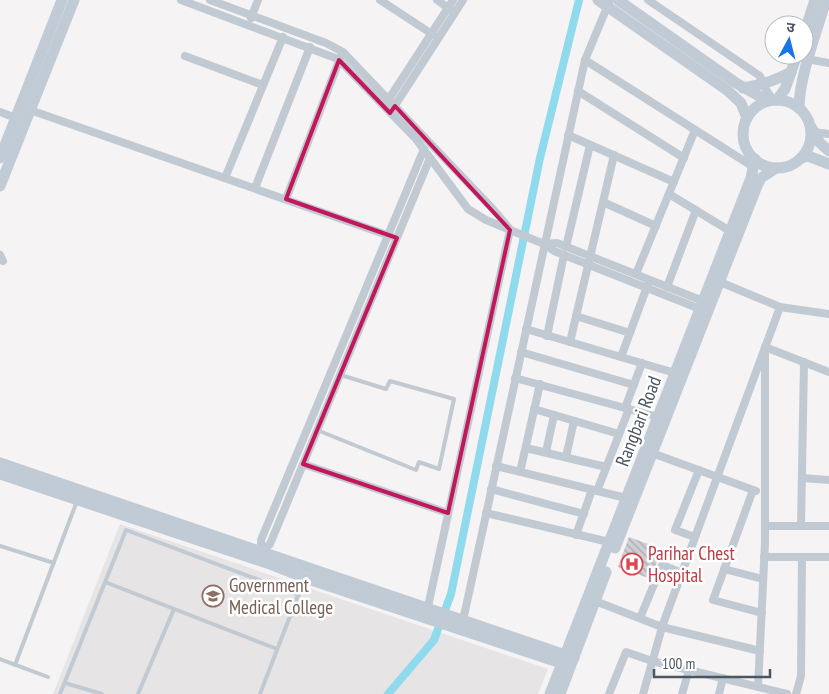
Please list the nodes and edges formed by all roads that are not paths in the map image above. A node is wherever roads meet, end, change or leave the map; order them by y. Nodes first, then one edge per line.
1 (62, 0) edge
2 (74, 0) edge
3 (181, 0) edge
4 (210, 0) edge
5 (258, 0) edge
6 (380, 0) edge
7 (437, 0) edge
8 (453, 0) edge
9 (463, 0) edge
10 (618, 0) edge
11 (648, 0) edge
12 (815, 0) edge
13 (826, 0) edge
14 (605, 2) edge
15 (452, 10) junction
16 (251, 15) junction
17 (810, 15) edge
18 (248, 25) junction
19 (435, 36) junction
20 (282, 37) junction
21 (814, 42) edge
22 (310, 47) junction
23 (343, 52) junction
24 (185, 56) dead end
25 (339, 60) junction
26 (585, 60) junction
27 (814, 61) edge
28 (829, 63) edge
29 (793, 65) edge
30 (808, 65) edge
31 (791, 72) junction
32 (263, 85) junction
33 (763, 85) junction
34 (743, 88) junction
35 (578, 91) junction
36 (772, 100) junction
37 (386, 103) junction
38 (799, 108) junction
39 (393, 109) junction
40 (30, 110) junction
41 (0, 112) edge
42 (16, 118) junction
43 (747, 118) junction
44 (812, 129) junction
45 (695, 130) junction
46 (829, 134) edge
47 (568, 135) junction
48 (590, 145) junction
49 (424, 149) junction
50 (829, 151) edge
51 (614, 155) junction
52 (0, 158) edge
53 (430, 158) junction
54 (684, 158) junction
55 (801, 158) junction
56 (754, 163) junction
57 (829, 164) edge
58 (776, 168) junction
59 (225, 178) junction
60 (674, 182) junction
61 (0, 186) edge
62 (255, 188) junction
63 (669, 194) junction
64 (286, 199) junction
65 (602, 202) junction
66 (696, 210) junction
67 (656, 226) junction
68 (513, 231) junction
69 (730, 231) junction
70 (388, 235) junction
71 (397, 238) junction
72 (541, 242) junction
73 (565, 251) junction
74 (588, 260) junction
75 (636, 274) junction
76 (649, 280) junction
77 (720, 282) junction
78 (667, 287) junction
79 (646, 288) junction
80 (702, 305) junction
81 (780, 306) junction
82 (829, 314) edge
83 (576, 316) junction
84 (526, 330) junction
85 (630, 333) junction
86 (547, 336) junction
87 (570, 342) junction
88 (766, 347) junction
89 (521, 352) junction
90 (621, 357) junction
91 (804, 362) junction
92 (642, 363) junction
93 (829, 372) edge
94 (675, 373) junction
95 (340, 374) junction
96 (515, 378) junction
97 (540, 384) junction
98 (326, 385) junction
99 (634, 385) junction
100 (334, 389) junction
101 (534, 409) junction
102 (627, 409) junction
103 (554, 415) junction
104 (658, 417) junction
105 (574, 421) junction
106 (317, 430) junction
107 (619, 434) junction
108 (526, 448) junction
109 (546, 452) junction
110 (649, 452) junction
111 (566, 457) junction
112 (0, 463) edge
113 (302, 464) junction
114 (496, 466) junction
115 (606, 467) junction
116 (699, 470) junction
117 (520, 472) junction
118 (0, 474) edge
119 (717, 477) junction
120 (802, 478) junction
121 (829, 480) edge
122 (491, 490) junction
123 (595, 490) junction
124 (753, 490) junction
125 (765, 494) junction
126 (626, 498) junction
127 (77, 500) junction
128 (448, 513) junction
129 (486, 513) junction
130 (584, 514) junction
131 (765, 526) junction
132 (801, 526) junction
133 (829, 526) edge
134 (576, 535) junction
135 (695, 538) junction
136 (609, 542) junction
137 (0, 546) edge
138 (261, 552) junction
139 (764, 557) junction
140 (802, 557) junction
141 (829, 557) edge
142 (54, 563) junction
143 (724, 569) junction
144 (307, 573) junction
145 (682, 573) junction
146 (763, 579) junction
147 (105, 582) junction
148 (299, 595) junction
149 (595, 601) junction
150 (174, 609) junction
151 (762, 613) junction
152 (430, 614) junction
153 (640, 618) junction
154 (460, 624) junction
155 (662, 626) junction
156 (278, 649) junction
157 (760, 651) junction
158 (0, 660) edge
159 (568, 661) junction
160 (652, 661) junction
161 (15, 665) junction
162 (689, 670) junction
163 (48, 677) dead end
164 (723, 678) junction
165 (65, 683) junction
166 (758, 687) junction
167 (60, 694) edge
168 (102, 694) edge
169 (138, 694) edge
170 (260, 694) edge
171 (550, 694) edge
172 (560, 694) edge
173 (609, 694) edge
174 (643, 694) edge
175 (682, 694) edge
176 (719, 694) edge
177 (787, 694) edge
178 (796, 694) edge

1 - 42 street
2 - 40 street
3 - 18 street
4 - 16 street
5 - 16 street
6 - 19 street
7 - 15 street
8 - 15 street
9 - 15 street
10 - 34 street
11 - 33 street
12 - 17 street
13 - 21 street
14 - 26 street
14 - 43 street
15 - 19 street
16 - 18 street
16 - 23 street
18 - 20 street
19 - 37 street
19 - 39 street
20 - 22 street
20 - 32 street
22 - 25 street
22 - 62 street
23 - 25 street
23 - 37 street
24 - 32 street
25 - 37 street
25 - 64 street
26 - 35 street
26 - 45 street
27 - 28 street
29 - 31 street
30 - 38 street
31 - 33 street
31 - 36 street
32 - 59 street
33 - 34 street
33 - 36 street
34 - 36 street
35 - 47 street
35 - 54 street
36 - 38 street
36 - 43 street
37 - 39 street
38 - 44 street
39 - 49 street
39 - 68 street
40 - 59 street
40 - 61 street
41 - 42 street
42 - 52 street
43 - 56 street
44 - 46 street
44 - 50 street
44 - 55 street
45 - 54 street
45 - 56 street
47 - 48 street
47 - 72 street
48 - 51 street
48 - 73 street
49 - 53 street
49 - 70 street
51 - 60 street
51 - 65 street
53 - 68 street
53 - 71 street
54 - 60 street
55 - 57 street
55 - 58 street
56 - 58 street
56 - 69 street, Rangbari Road
58 - 77 street, Rangbari Road
59 - 62 street
60 - 63 street
62 - 64 street
63 - 66 street
63 - 67 street
64 - 70 street
65 - 67 street
65 - 74 street
66 - 69 street
66 - 78 street
67 - 75 street
68 - 72 street
68 - 128 street
69 - 80 street, Rangbari Road
70 - 71 street
70 - 98 street
71 - 95 street
72 - 73 street
72 - 84 street
73 - 74 street
73 - 86 street
74 - 75 street
74 - 79 street
74 - 83 street
75 - 76 street
76 - 78 street
76 - 79 street
77 - 81 street
77 - 110 street, Rangbari Road
78 - 80 street
79 - 80 street
79 - 85 street
80 - 94 street, Rangbari Road
81 - 82 street
81 - 88 street
83 - 85 street
83 - 87 street
84 - 86 street
84 - 89 street
85 - 90 street
86 - 87 street
87 - 90 street
88 - 91 street
88 - 119 street
88 - 125 street
89 - 96 street
89 - 99 street
90 - 92 street
91 - 93 street
91 - 120 street
92 - 94 street
92 - 99 street
94 - 104 street, Rangbari Road
95 - 100 street
95 - 106 lane
96 - 97 street
96 - 114 street
97 - 101 street
97 - 102 street
98 - 100 street
98 - 138 street
99 - 102 street
100 - 106 street
101 - 103 street
101 - 108 street
102 - 104 street
102 - 107 street
103 - 105 street
103 - 109 street
104 - 110 street, Rangbari Road
105 - 107 street
105 - 111 street
106 - 113 street
107 - 115 street
108 - 109 street
108 - 117 street
109 - 111 street
110 - 116 street
110 - 126 street, Rangbari Road
110 - 149 street, Rangbari Road
111 - 115 street
112 - 138 street
113 - 128 street
113 - 138 street
114 - 117 street
114 - 122 street
115 - 123 street
116 - 119 street
116 - 135 street
117 - 123 street
118 - 127 street
119 - 124 street
119 - 135 street
120 - 121 street
120 - 132 street
122 - 129 street
122 - 130 street
123 - 126 street
123 - 130 street
124 - 125 street
124 - 143 street
125 - 131 street
126 - 136 street, Rangbari Road
127 - 142 lane
127 - 144 street
128 - 152 street
129 - 134 street
129 - 154 street
130 - 134 street
131 - 132 street
131 - 139 street
132 - 133 street
134 - 136 street
135 - 145 street
136 - 159 street, Rangbari Road
137 - 142 lane
138 - 144 street
139 - 140 street
139 - 146 street
140 - 141 street
140 - 178 street
142 - 161 lane
143 - 146 street
143 - 151 street
144 - 148 lane
144 - 152 street
145 - 153 street
145 - 155 street
146 - 151 street
147 - 148 lane
147 - 150 lane
147 - 165 lane
148 - 156 lane
149 - 153 street
149 - 159 street, Rangbari Road
150 - 156 lane
150 - 169 lane
151 - 157 street
152 - 154 street
153 - 155 street
154 - 159 street
155 - 157 street
155 - 160 street
156 - 170 lane
157 - 166 street
158 - 161 lane
159 - 171 street, Rangbari Road
159 - 172 street, Rangbari Road
160 - 162 street
160 - 173 street
160 - 174 street
161 - 163 lane
162 - 164 street
162 - 175 street
164 - 166 street
164 - 176 street
165 - 167 lane
165 - 168 lane
166 - 177 street

